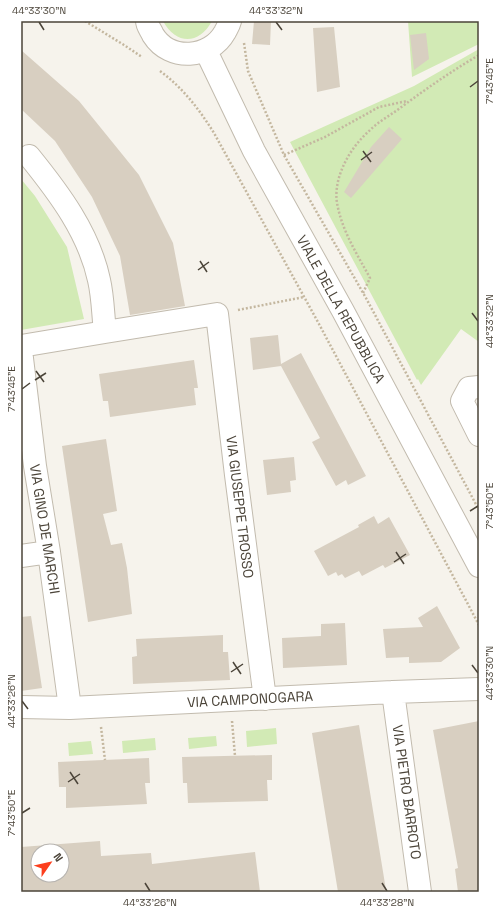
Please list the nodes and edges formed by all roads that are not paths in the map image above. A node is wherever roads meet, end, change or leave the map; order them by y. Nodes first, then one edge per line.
1 (147, 21) edge
2 (230, 21) edge
3 (206, 51) junction
4 (29, 156) dead end
5 (105, 332) junction
6 (21, 346) edge
7 (21, 350) edge
8 (479, 386) edge
9 (479, 435) edge
10 (28, 467) edge
11 (49, 552) junction
12 (476, 554) edge
13 (21, 556) edge
14 (479, 689) edge
15 (393, 692) junction
16 (265, 699) junction
17 (21, 707) edge
18 (70, 708) junction
19 (420, 892) edge

1 - 3 street
2 - 3 street
3 - 12 street, VIALE DELLA REPUBBLICA
4 - 5 street
5 - 6 street
5 - 16 street, VIA GIUSEPPE TROSSO
7 - 10 street, VIA GINO DE MARCHI
8 - 9 street
10 - 11 street, VIA GINO DE MARCHI
11 - 13 street
11 - 18 street, VIA GINO DE MARCHI
14 - 15 street, VIA CAMPONOGARA
15 - 16 street, VIA CAMPONOGARA
15 - 19 street, VIA PIETRO BARROTO
16 - 18 street, VIA CAMPONOGARA
17 - 18 street, VIA CAMPONOGARA

